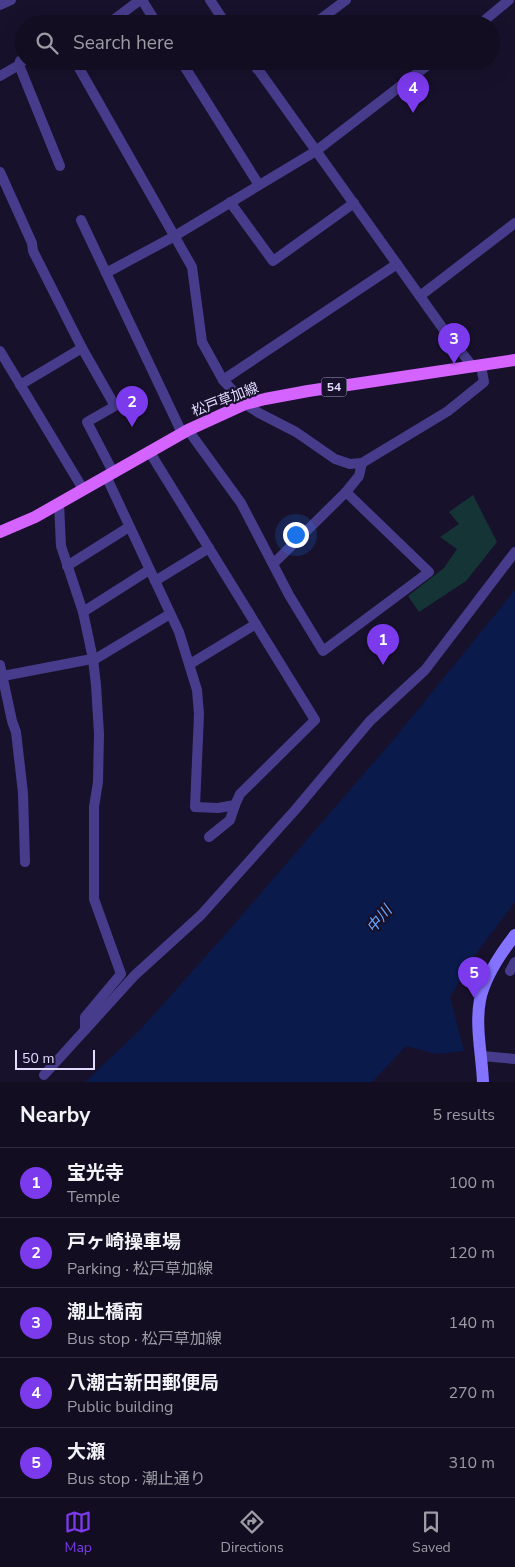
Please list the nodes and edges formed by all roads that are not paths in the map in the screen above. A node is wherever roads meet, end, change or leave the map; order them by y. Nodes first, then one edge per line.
1 (10, 0) edge
2 (141, 0) edge
3 (210, 0) edge
4 (346, 0) edge
5 (509, 0) edge
6 (0, 5) edge
7 (120, 15) edge
8 (151, 15) edge
9 (220, 15) edge
10 (326, 15) edge
11 (491, 15) edge
12 (15, 67) edge
13 (25, 70) edge
14 (80, 70) edge
15 (187, 70) edge
16 (258, 70) edge
17 (421, 70) edge
18 (0, 76) edge
19 (316, 151) junction
20 (60, 166) dead end
21 (0, 172) edge
22 (259, 185) junction
23 (230, 202) junction
24 (354, 203) junction
25 (81, 220) dead end
26 (515, 223) edge
27 (173, 237) junction
28 (397, 264) junction
29 (106, 273) junction
30 (420, 296) junction
31 (82, 348) junction
32 (0, 351) edge
33 (515, 360) edge
34 (477, 366) junction
35 (222, 380) junction
36 (20, 385) junction
37 (245, 404) junction
38 (185, 431) junction
39 (149, 451) junction
40 (362, 463) junction
41 (110, 474) junction
42 (83, 489) junction
43 (346, 492) junction
44 (59, 503) junction
45 (129, 527) junction
46 (0, 532) edge
47 (209, 548) junction
48 (515, 552) edge
49 (273, 564) junction
50 (68, 566) junction
51 (149, 570) junction
52 (155, 581) junction
53 (83, 612) junction
54 (170, 614) junction
55 (256, 624) junction
56 (93, 659) junction
57 (190, 664) junction
58 (0, 665) edge
59 (2, 676) junction
60 (235, 805) junction
61 (209, 837) dead end
62 (25, 862) dead end
63 (515, 935) edge
64 (85, 1030) junction
65 (482, 1056) junction
66 (515, 1059) edge
67 (44, 1075) dead end
68 (484, 1082) edge

1 - 6 street
2 - 7 street
2 - 8 street
3 - 9 street
4 - 10 street
5 - 11 street
12 - 18 street
13 - 20 street
14 - 27 street
15 - 22 street
16 - 19 street
17 - 19 street
19 - 22 street
19 - 24 street
21 - 31 street
22 - 23 street
23 - 24 street
23 - 27 street
24 - 28 street
25 - 29 street
26 - 30 street
27 - 29 street
27 - 35 street
28 - 30 street
28 - 35 street
29 - 38 street
30 - 34 street
31 - 36 street
31 - 41 street
32 - 36 street
33 - 34 main road, 松戸草加線 / 54
34 - 37 main road, 松戸草加線 / 54
34 - 40 street
35 - 37 street
36 - 42 street
37 - 38 main road, 松戸草加線 / 54
37 - 40 street
38 - 39 main road, 松戸草加線 / 54
38 - 49 street
39 - 41 main road, 松戸草加線 / 54
39 - 47 street
40 - 43 street
41 - 42 main road, 松戸草加線 / 54
41 - 45 street
42 - 44 main road, 松戸草加線 / 54
43 - 49 street
43 - 49 street
44 - 46 main road, 松戸草加線 / 54
44 - 50 street
45 - 50 street
45 - 51 street
47 - 52 street
47 - 55 street
48 - 64 street
50 - 53 street
51 - 52 street
51 - 53 street
52 - 54 street
53 - 56 street
54 - 56 street
54 - 57 street
55 - 57 street
55 - 60 street
56 - 59 street
56 - 64 street
57 - 60 street
58 - 59 street
59 - 62 street
60 - 61 street
63 - 65 street
64 - 67 street
65 - 66 street
65 - 68 street

